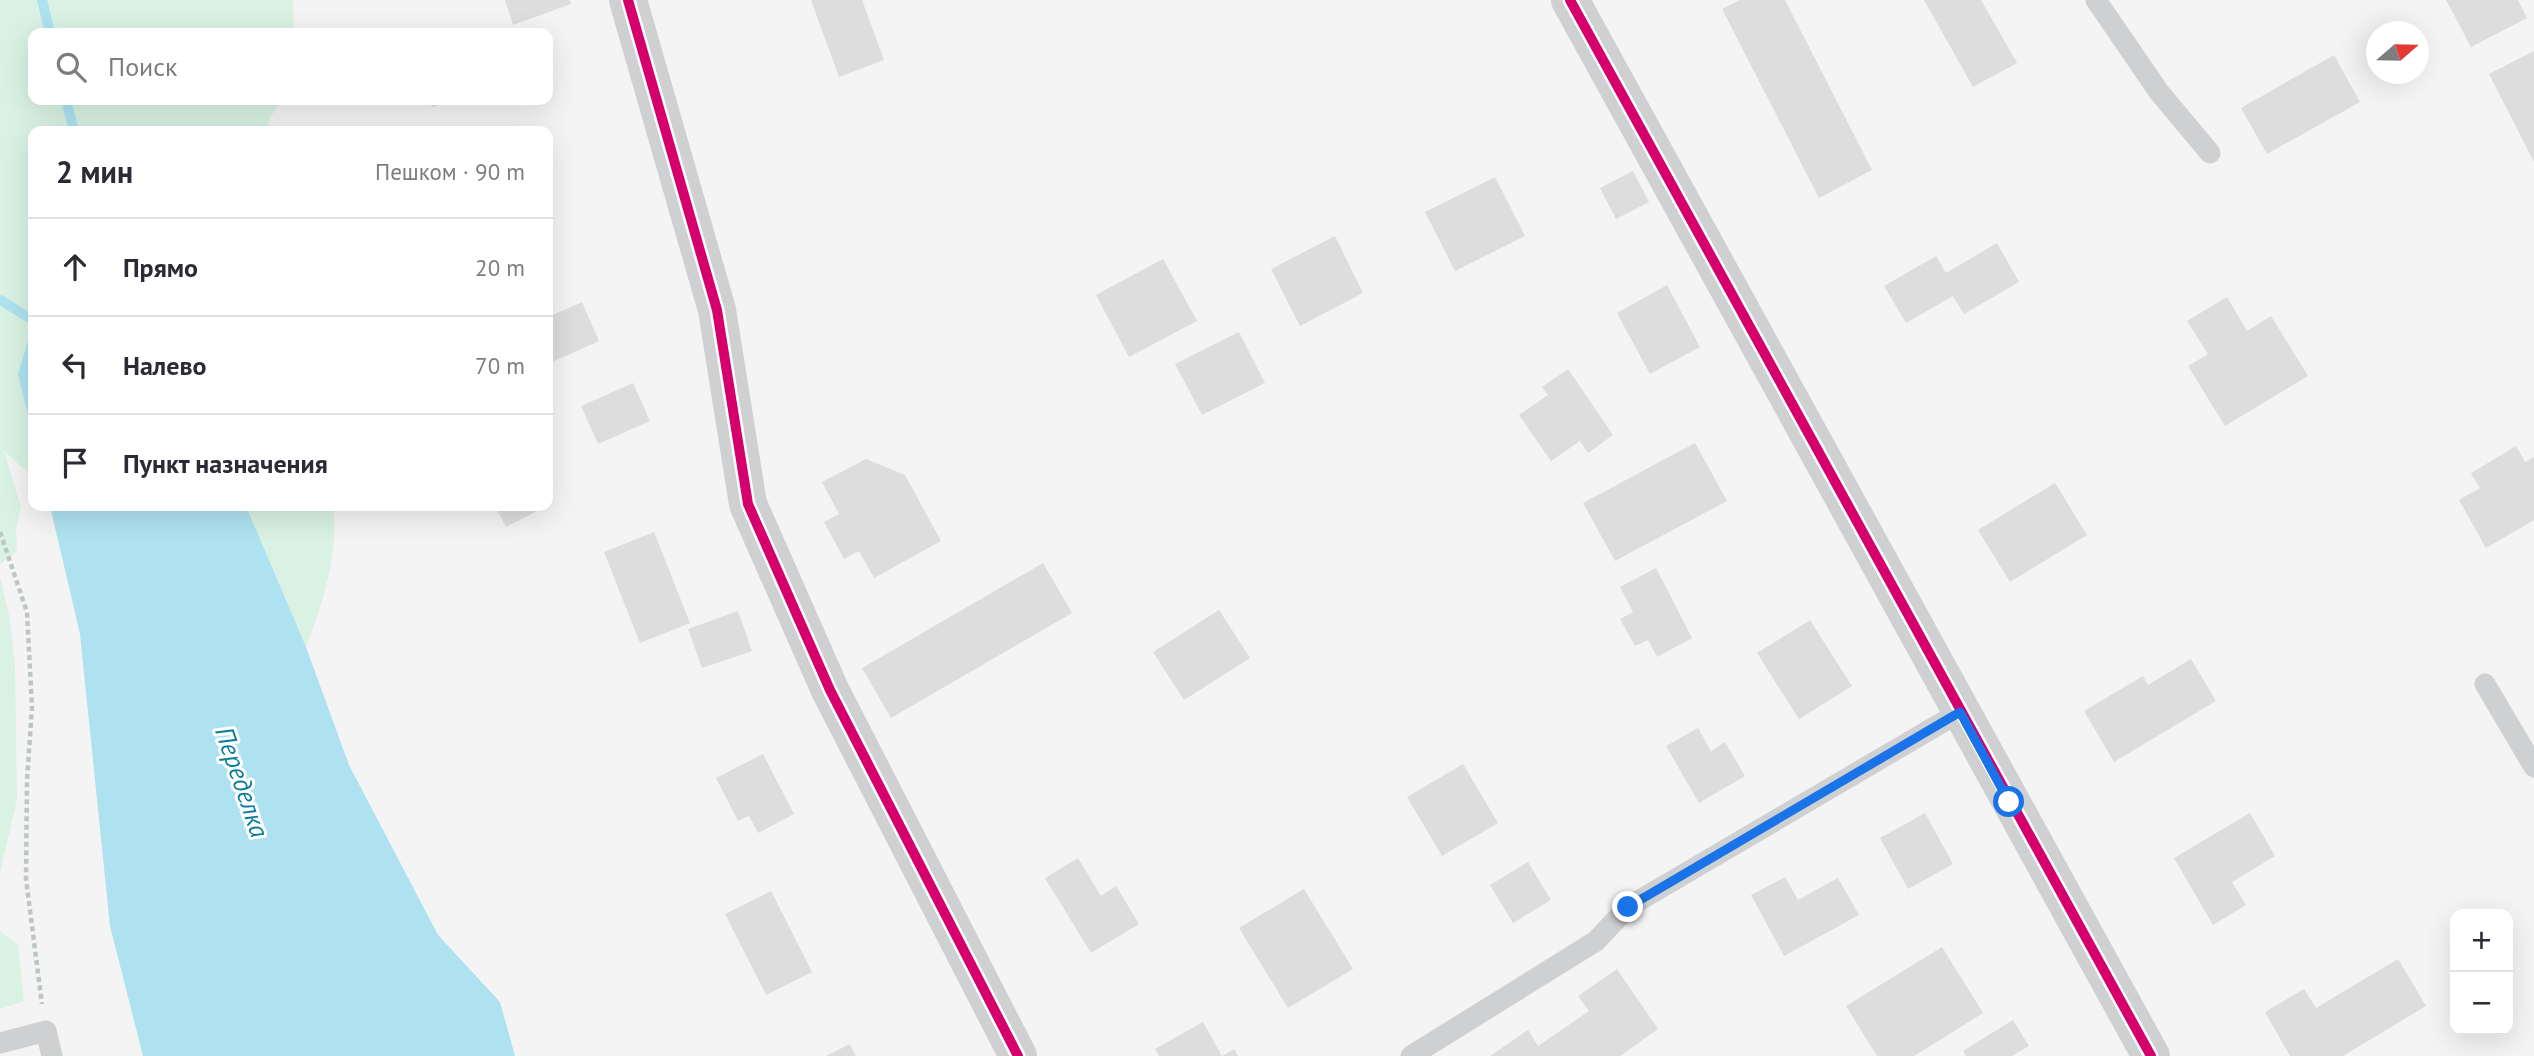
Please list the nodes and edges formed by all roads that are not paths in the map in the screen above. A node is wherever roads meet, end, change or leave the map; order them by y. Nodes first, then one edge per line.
1 (628, 0) edge
2 (1570, 0) edge
3 (2096, 0) edge
4 (2210, 153) dead end
5 (2485, 684) dead end
6 (1960, 712) junction
7 (2534, 766) edge
8 (0, 1044) edge
9 (52, 1056) edge
10 (1018, 1056) edge
11 (1411, 1056) edge
12 (2151, 1056) edge

1 - 10 street
2 - 6 street
3 - 4 lane
5 - 7 lane
6 - 11 lane
6 - 12 street
8 - 9 lane

